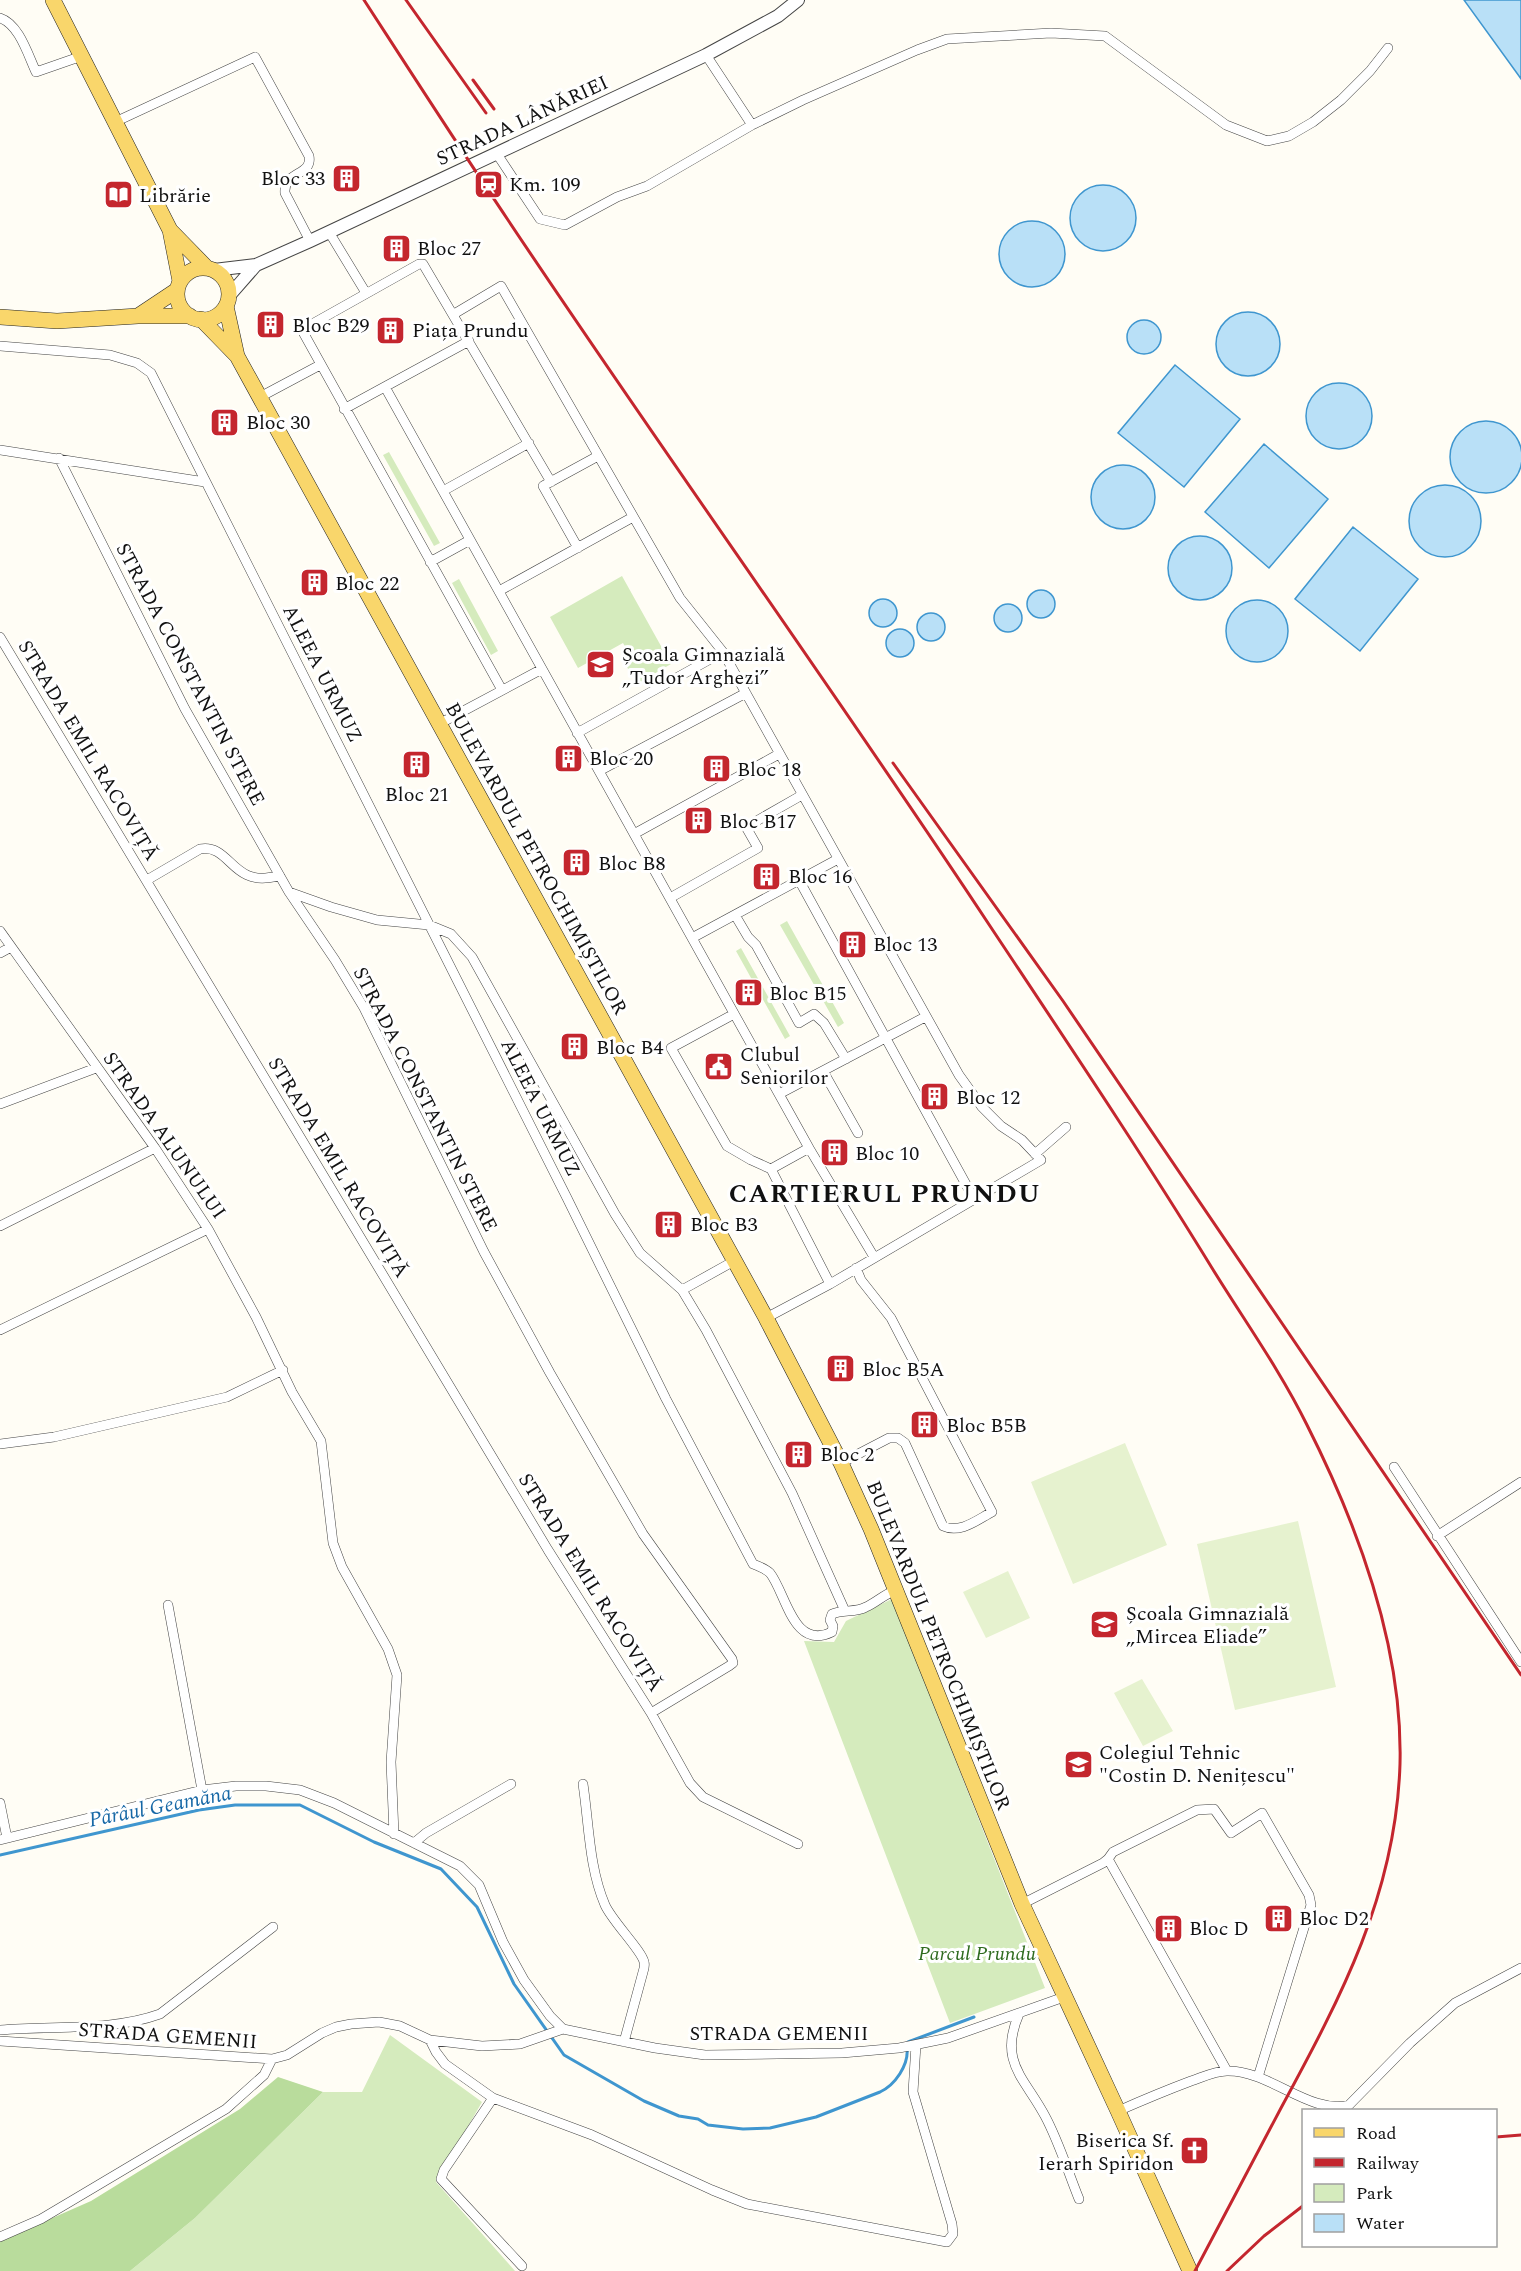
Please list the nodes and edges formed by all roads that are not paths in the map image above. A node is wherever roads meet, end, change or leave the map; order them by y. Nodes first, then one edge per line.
1 (798, 0) edge
2 (54, 2) edge
3 (0, 18) edge
4 (1388, 48) dead end
5 (706, 55) junction
6 (82, 56) junction
7 (115, 122) junction
8 (752, 124) junction
9 (497, 154) junction
10 (170, 230) junction
11 (329, 232) junction
12 (310, 241) junction
13 (256, 265) junction
14 (211, 269) junction
15 (178, 286) junction
16 (366, 293) junction
17 (227, 302) junction
18 (454, 314) junction
19 (138, 316) junction
20 (0, 317) edge
21 (195, 318) junction
22 (469, 341) junction
23 (0, 346) edge
24 (237, 356) junction
25 (320, 365) junction
26 (385, 387) junction
27 (260, 398) junction
28 (344, 409) junction
29 (529, 443) junction
30 (0, 450) edge
31 (598, 456) junction
32 (59, 458) junction
33 (205, 482) junction
34 (551, 482) junction
35 (443, 491) junction
36 (633, 516) junction
37 (470, 540) junction
38 (578, 548) junction
39 (430, 562) junction
40 (499, 591) junction
41 (0, 637) edge
42 (723, 652) junction
43 (542, 669) junction
44 (502, 690) junction
45 (746, 693) junction
46 (440, 723) junction
47 (578, 733) junction
48 (779, 754) junction
49 (599, 771) junction
50 (802, 795) junction
51 (634, 834) junction
52 (838, 859) junction
53 (280, 876) junction
54 (147, 880) junction
55 (799, 880) junction
56 (289, 892) junction
57 (669, 898) junction
58 (735, 915) junction
59 (429, 925) junction
60 (0, 931) edge
61 (692, 938) junction
62 (11, 947) junction
63 (0, 953) edge
64 (734, 1014) junction
65 (925, 1017) junction
66 (886, 1038) junction
67 (846, 1059) junction
68 (96, 1068) junction
69 (823, 1071) junction
70 (779, 1094) junction
71 (0, 1104) edge
72 (1066, 1127) dead end
73 (858, 1133) dead end
74 (155, 1148) junction
75 (809, 1148) junction
76 (1035, 1154) junction
77 (771, 1169) junction
78 (974, 1199) junction
79 (0, 1226) edge
80 (208, 1229) junction
81 (874, 1257) junction
82 (734, 1261) junction
83 (856, 1268) junction
84 (830, 1284) junction
85 (682, 1290) junction
86 (766, 1318) junction
87 (0, 1330) edge
88 (283, 1370) junction
89 (0, 1444) edge
90 (841, 1463) junction
91 (1394, 1467) dead end
92 (1521, 1482) edge
93 (1437, 1536) junction
94 (896, 1590) junction
95 (168, 1605) dead end
96 (845, 1611) junction
97 (1521, 1662) edge
98 (651, 1713) junction
99 (511, 1784) dead end
100 (583, 1784) dead end
101 (202, 1790) junction
102 (0, 1803) edge
103 (394, 1834) junction
104 (3, 1839) edge
105 (414, 1844) junction
106 (798, 1844) dead end
107 (1108, 1859) junction
108 (1022, 1904) junction
109 (273, 1927) dead end
110 (1521, 1968) edge
111 (1064, 1997) junction
112 (1019, 2014) junction
113 (0, 2030) edge
114 (558, 2030) junction
115 (430, 2040) junction
116 (0, 2041) edge
117 (624, 2042) junction
118 (916, 2045) junction
119 (272, 2059) junction
120 (1227, 2071) junction
121 (1258, 2077) junction
122 (493, 2098) junction
123 (1118, 2111) junction
124 (1079, 2199) dead end
125 (0, 2236) edge
126 (522, 2266) dead end
127 (1190, 2271) edge

1 - 5 street, STRADA LÂNĂRIEI
2 - 6 main road
3 - 6 street
4 - 8 street
5 - 8 street
5 - 9 street, STRADA LÂNĂRIEI
6 - 7 main road
7 - 10 main road
7 - 12 street
8 - 9 street
9 - 11 street, STRADA LÂNĂRIEI
10 - 14 main road
10 - 15 main road
11 - 12 street, STRADA LÂNĂRIEI
11 - 16 street
12 - 13 street, STRADA LÂNĂRIEI
13 - 14 street
13 - 17 street
14 - 15 main road
14 - 17 main road
15 - 19 main road
15 - 21 main road
16 - 18 street
16 - 25 street
17 - 21 main road
17 - 24 main road, BULEVARDUL PETROCHIMIȘTILOR
18 - 22 street
18 - 31 street
19 - 20 main road
19 - 21 main road
21 - 24 main road, BULEVARDUL PETROCHIMIȘTILOR
22 - 26 street
22 - 29 street
23 - 33 street, ALEEA URMUZ
24 - 27 main road, BULEVARDUL PETROCHIMIȘTILOR
25 - 27 street
25 - 28 street
26 - 28 street
26 - 35 street
27 - 46 main road, BULEVARDUL PETROCHIMIȘTILOR
28 - 39 street
29 - 34 street
29 - 35 street
30 - 32 street
31 - 34 street
31 - 36 street
32 - 33 street
32 - 53 street, STRADA CONSTANTIN STERE
33 - 59 street, ALEEA URMUZ
34 - 38 street
35 - 37 street
36 - 38 street
36 - 42 street
37 - 39 street
37 - 40 street
38 - 40 street
39 - 44 street
40 - 43 street
41 - 54 street, STRADA EMIL RACOVIȚĂ
42 - 45 street
42 - 47 street
43 - 44 street
43 - 47 street
44 - 46 street
45 - 48 street
45 - 49 street
46 - 82 main road, BULEVARDUL PETROCHIMIȘTILOR
47 - 49 street
48 - 50 street
48 - 51 street
49 - 51 street
50 - 52 street
50 - 57 street
51 - 57 street
52 - 55 street
52 - 65 street
53 - 54 street
53 - 56 street, STRADA CONSTANTIN STERE
54 - 98 street, STRADA EMIL RACOVIȚĂ
55 - 58 street
55 - 66 street
56 - 59 street
56 - 98 street, STRADA CONSTANTIN STERE
57 - 61 street
58 - 61 street
58 - 67 street
59 - 85 street
59 - 96 street, ALEEA URMUZ
60 - 62 street, STRADA ALUNULUI
61 - 64 street
62 - 63 street
62 - 68 street, STRADA ALUNULUI
64 - 70 street
64 - 77 street
65 - 66 street
65 - 76 street
66 - 67 street
66 - 78 street
67 - 69 street
68 - 71 street
68 - 74 street, STRADA ALUNULUI
69 - 70 street
69 - 73 street
70 - 75 street
72 - 76 street
74 - 79 street
74 - 80 street, STRADA ALUNULUI
75 - 77 street
75 - 81 street
76 - 78 street
77 - 84 street
78 - 81 street
80 - 87 street
80 - 88 street, STRADA ALUNULUI
81 - 83 street
82 - 85 street
82 - 86 main road, BULEVARDUL PETROCHIMIȘTILOR
83 - 84 street
83 - 90 street
84 - 86 street
85 - 96 street
86 - 90 main road, BULEVARDUL PETROCHIMIȘTILOR
88 - 89 street
88 - 103 street, STRADA ALUNULUI
90 - 94 main road, BULEVARDUL PETROCHIMIȘTILOR
91 - 93 street
92 - 93 street
93 - 97 street
94 - 96 street
94 - 108 main road, BULEVARDUL PETROCHIMIȘTILOR
95 - 101 street
98 - 106 street, STRADA EMIL RACOVIȚĂ
99 - 105 street
100 - 117 street
101 - 103 street
101 - 104 street
102 - 104 street
103 - 105 street
105 - 114 street
107 - 108 street
107 - 120 street
107 - 121 street
108 - 111 main road, BULEVARDUL PETROCHIMIȘTILOR
109 - 113 street
110 - 121 street
111 - 112 street, STRADA GEMENII
111 - 123 main road, BULEVARDUL PETROCHIMIȘTILOR
112 - 118 street, STRADA GEMENII
112 - 124 street
114 - 115 street, STRADA GEMENII
114 - 117 street, STRADA GEMENII
115 - 119 street, STRADA GEMENII
115 - 122 street
116 - 119 street, STRADA GEMENII
117 - 118 street, STRADA GEMENII
118 - 122 street
119 - 125 street
120 - 121 street
120 - 123 street
122 - 126 street
123 - 127 main road, BULEVARDUL PETROCHIMIȘTILOR

